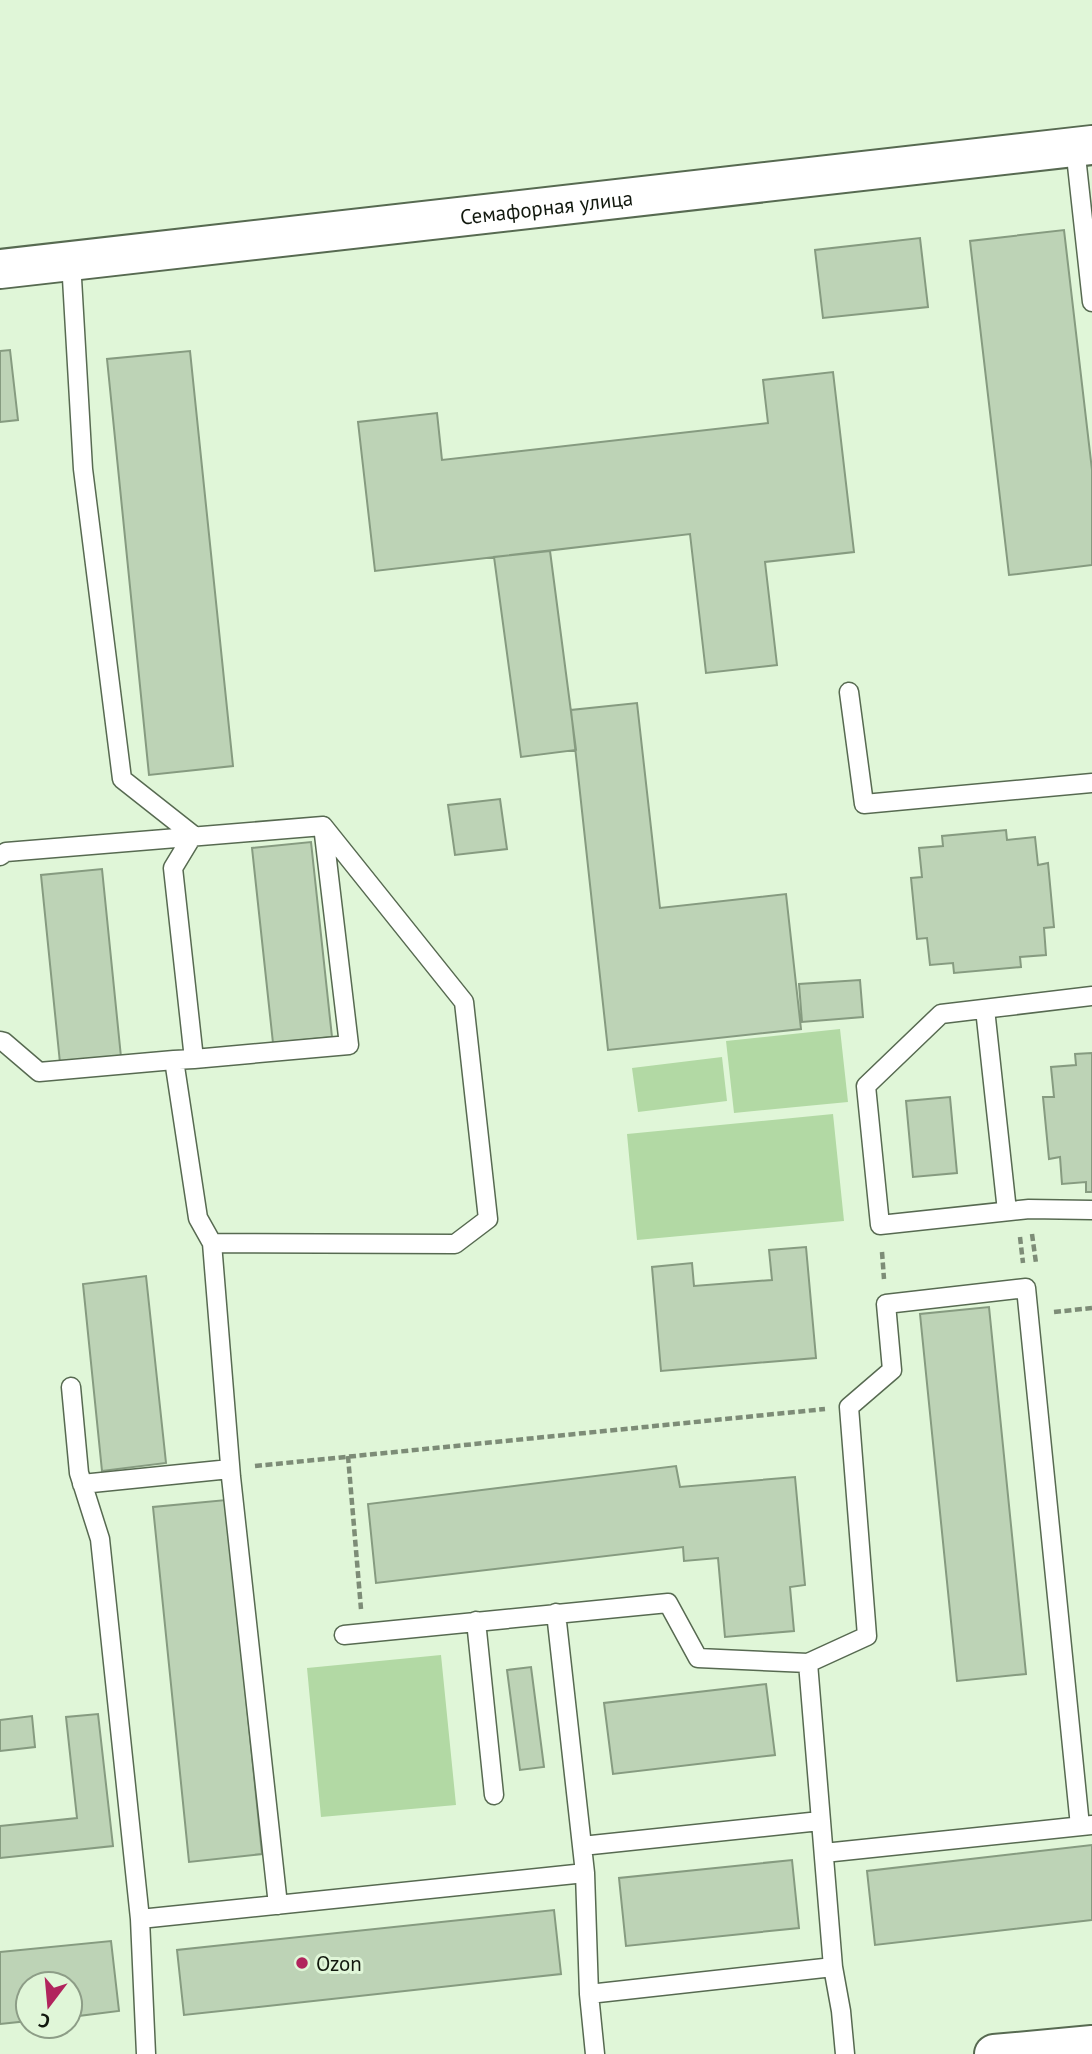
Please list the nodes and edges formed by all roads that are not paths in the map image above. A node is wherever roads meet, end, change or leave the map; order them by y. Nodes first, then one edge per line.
1 (1083, 146) edge
2 (71, 261) junction
3 (0, 269) edge
4 (1092, 302) edge
5 (849, 692) dead end
6 (1092, 783) edge
7 (323, 826) junction
8 (193, 835) junction
9 (0, 856) edge
10 (1092, 996) edge
11 (985, 1009) junction
12 (0, 1041) edge
13 (194, 1059) junction
14 (174, 1060) junction
15 (1092, 1210) edge
16 (1012, 1211) junction
17 (212, 1243) junction
18 (71, 1387) dead end
19 (230, 1469) junction
20 (82, 1484) junction
21 (556, 1613) junction
22 (475, 1621) junction
23 (344, 1635) dead end
24 (808, 1663) junction
25 (494, 1796) dead end
26 (820, 1821) junction
27 (1086, 1825) edge
28 (582, 1846) junction
29 (824, 1853) junction
30 (585, 1873) junction
31 (278, 1905) junction
32 (139, 1919) junction
33 (833, 1967) junction
34 (589, 1994) junction
35 (1092, 2045) edge
36 (146, 2054) edge
37 (595, 2054) edge
38 (845, 2054) edge
39 (994, 2054) edge

1 - 2 main road, Семафорная улица
1 - 4 lane
2 - 3 main road, Семафорная улица
2 - 8 lane
5 - 6 lane
7 - 8 lane
7 - 13 lane
7 - 17 lane
8 - 9 lane
8 - 13 lane
10 - 11 lane
11 - 16 lane
11 - 16 lane
12 - 14 lane
13 - 14 lane
14 - 17 lane
15 - 16 lane
17 - 19 lane
18 - 20 lane
19 - 20 lane
19 - 31 lane
20 - 32 lane
21 - 22 lane
21 - 24 lane
21 - 28 lane
22 - 23 lane
22 - 25 lane
24 - 26 lane
24 - 27 lane
26 - 28 lane
26 - 29 lane
27 - 29 lane
28 - 30 lane
29 - 33 lane
30 - 31 lane
30 - 34 lane
31 - 32 lane
32 - 36 lane
33 - 34 lane
33 - 38 lane
34 - 37 lane
35 - 39 main road

